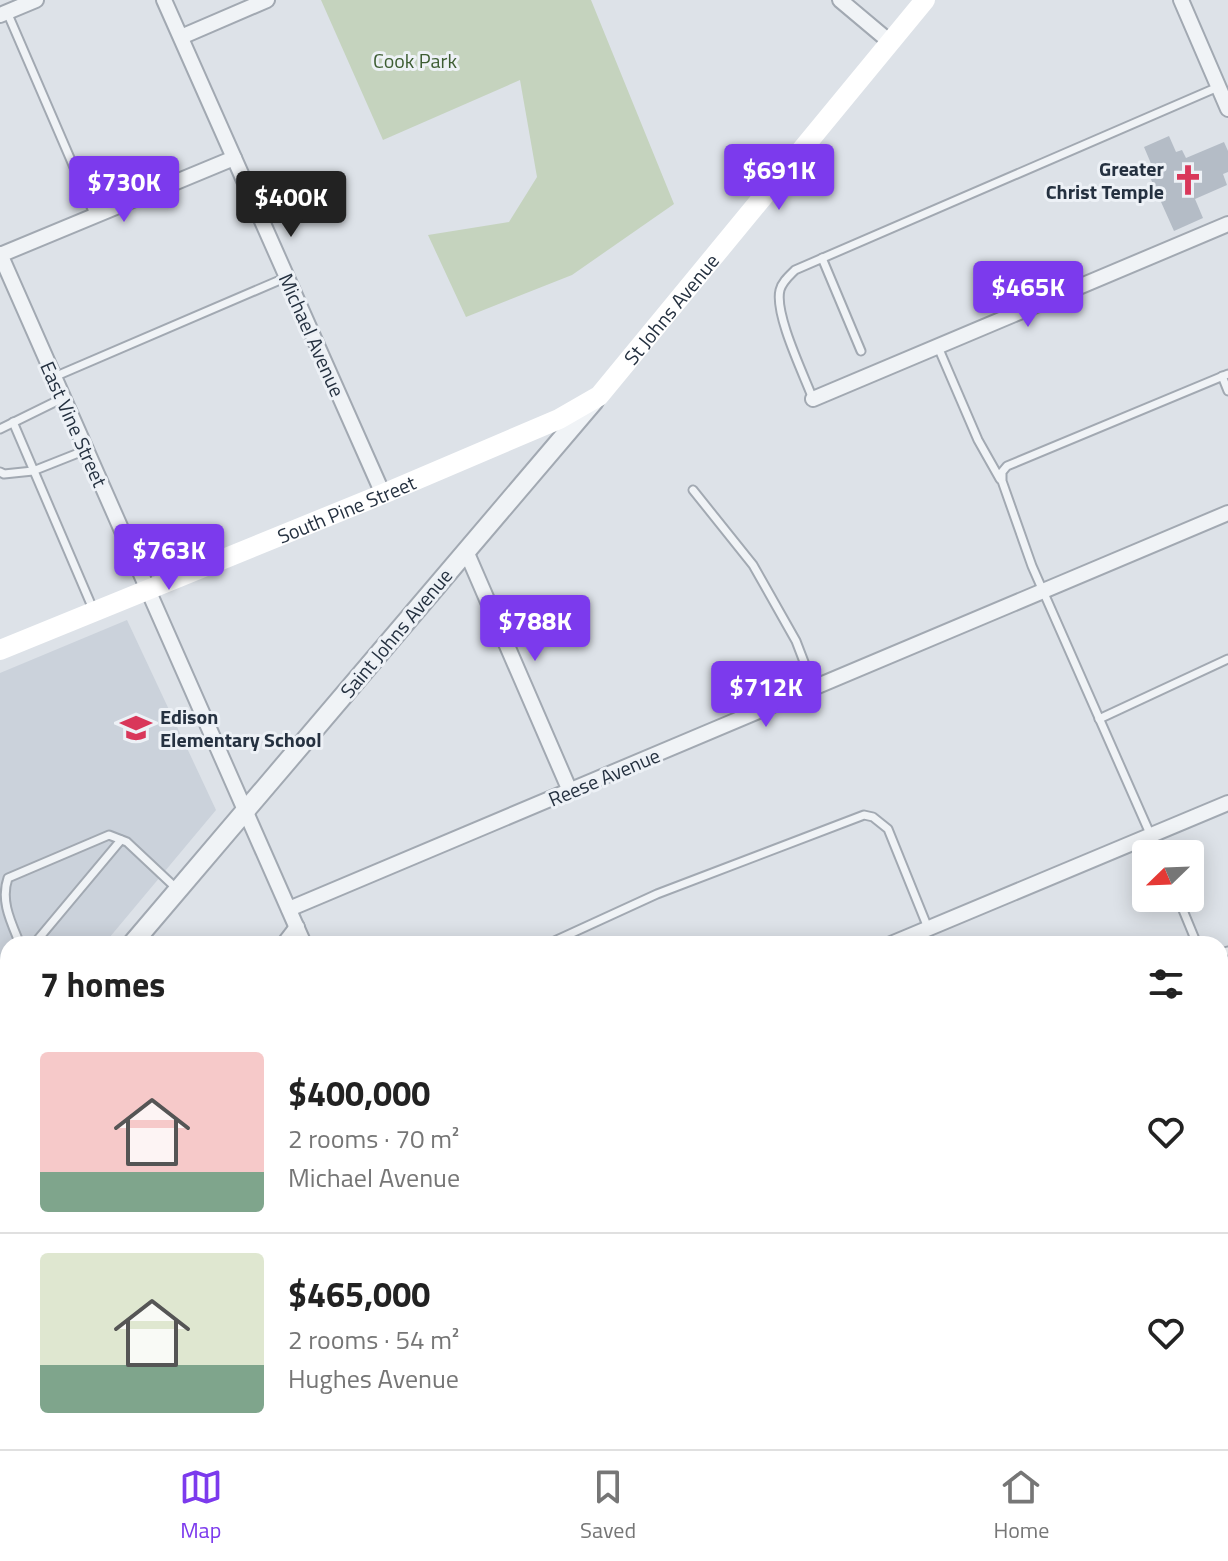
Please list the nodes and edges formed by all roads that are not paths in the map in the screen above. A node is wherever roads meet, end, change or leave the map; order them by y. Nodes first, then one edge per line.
1 (36, 0) edge
2 (164, 0) edge
3 (267, 0) edge
4 (840, 0) edge
5 (925, 0) edge
6 (1181, 0) edge
7 (3, 14) edge
8 (181, 37) junction
9 (890, 42) junction
10 (1219, 87) junction
11 (1228, 109) edge
12 (234, 158) junction
13 (95, 216) junction
14 (1228, 224) edge
15 (0, 255) edge
16 (822, 258) junction
17 (287, 277) junction
18 (938, 347) junction
19 (861, 351) dead end
20 (1225, 375) edge
21 (54, 377) junction
22 (1228, 391) edge
23 (599, 396) junction
24 (63, 398) junction
25 (813, 399) joint
26 (13, 422) junction
27 (0, 429) edge
28 (86, 450) junction
29 (33, 471) junction
30 (0, 472) edge
31 (1002, 481) junction
32 (693, 490) dead end
33 (383, 494) junction
34 (1228, 513) edge
35 (466, 551) junction
36 (147, 589) junction
37 (1043, 591) junction
38 (94, 611) junction
39 (0, 650) edge
40 (1228, 659) edge
41 (814, 688) junction
42 (1099, 719) junction
43 (570, 791) junction
44 (1228, 803) edge
45 (245, 811) junction
46 (1151, 835) junction
47 (1153, 840) edge
48 (124, 841) junction
49 (178, 889) junction
50 (289, 909) junction
51 (1184, 912) edge
52 (297, 927) junction
53 (928, 928) junction
54 (17, 936) edge
55 (41, 936) edge
56 (139, 936) edge
57 (290, 936) edge
58 (301, 936) edge
59 (565, 936) edge
60 (910, 936) edge
61 (1194, 936) edge

1 - 7 street
2 - 8 street, Michael Avenue
3 - 8 street
4 - 9 street
5 - 9 main road, St Johns Avenue
6 - 10 street
7 - 13 lane
8 - 12 street, Michael Avenue
9 - 23 main road, St Johns Avenue
10 - 11 street
10 - 16 lane
12 - 13 street
12 - 17 street, Michael Avenue
13 - 15 street
14 - 18 street
15 - 21 street, East Vine Street
16 - 19 lane
16 - 25 lane
17 - 21 lane
17 - 33 street, Michael Avenue
18 - 25 street
18 - 31 lane
20 - 22 lane
20 - 31 lane
21 - 24 street, East Vine Street
23 - 33 main road, South Pine Street
23 - 35 street, Saint Johns Avenue
24 - 26 lane
24 - 28 street, East Vine Street
26 - 27 lane
26 - 29 lane
28 - 29 lane
28 - 36 street, East Vine Street
29 - 30 lane
29 - 38 lane
31 - 37 lane
32 - 41 lane
33 - 36 main road, South Pine Street
34 - 37 street, Reese Avenue
35 - 43 street
35 - 45 street, Saint Johns Avenue
36 - 38 main road, South Pine Street
36 - 45 street, East Vine Street
37 - 41 street, Reese Avenue
37 - 42 lane
38 - 39 main road, South Pine Street
40 - 42 lane
41 - 43 street, Reese Avenue
42 - 46 lane
43 - 50 street, Reese Avenue
44 - 46 street
45 - 49 street, Saint Johns Avenue
45 - 50 street, East Vine Street
46 - 47 lane
46 - 53 street
48 - 49 lane
48 - 54 lane
48 - 55 lane
49 - 56 street, Saint Johns Avenue
50 - 52 street, East Vine Street
51 - 61 lane
52 - 57 street
52 - 58 street, East Vine Street
53 - 59 lane
53 - 60 street

